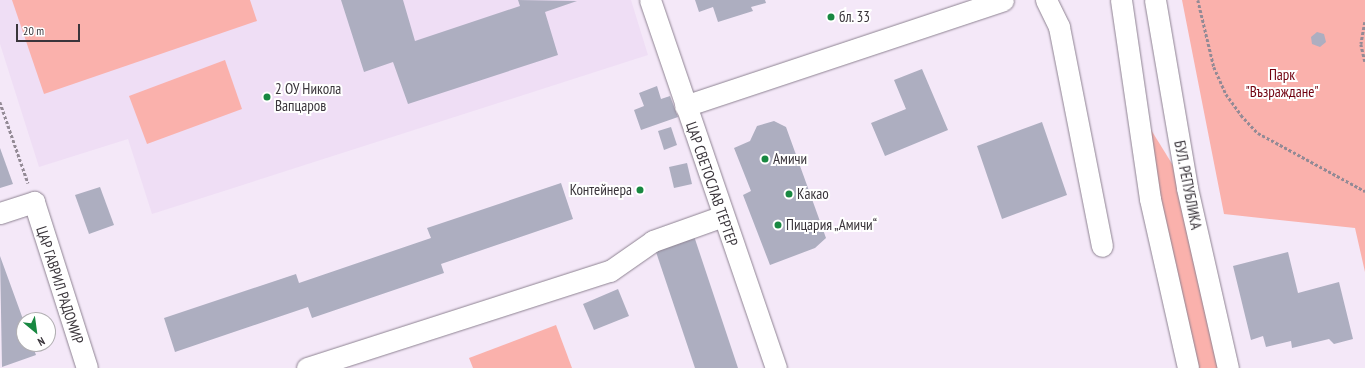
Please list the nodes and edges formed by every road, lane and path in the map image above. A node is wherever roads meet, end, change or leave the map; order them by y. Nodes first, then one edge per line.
1 (650, 0) edge
2 (1003, 0) edge
3 (1046, 0) edge
4 (1121, 0) edge
5 (1155, 0) edge
6 (1198, 0) edge
7 (1365, 22) edge
8 (1365, 62) edge
9 (0, 102) edge
10 (685, 106) junction
11 (1365, 191) edge
12 (34, 202) junction
13 (0, 213) edge
14 (723, 216) junction
15 (1102, 246) dead end
16 (87, 368) edge
17 (307, 368) edge
18 (776, 368) edge
19 (1188, 368) edge
20 (1228, 368) edge

1 - 10 street, ЦАР СВЕТОСЛАВ ТЕРТЕР
2 - 10 street
3 - 15 street
4 - 19 street
5 - 20 street, БУЛ. РЕПУБЛИКА
6 - 11 path
7 - 8 path
9 - 12 path
10 - 14 street, ЦАР СВЕТОСЛАВ ТЕРТЕР
12 - 13 street
12 - 16 street, ЦАР ГАВРИЛ РАДОМИР
14 - 17 street
14 - 18 street, ЦАР СВЕТОСЛАВ ТЕРТЕР

